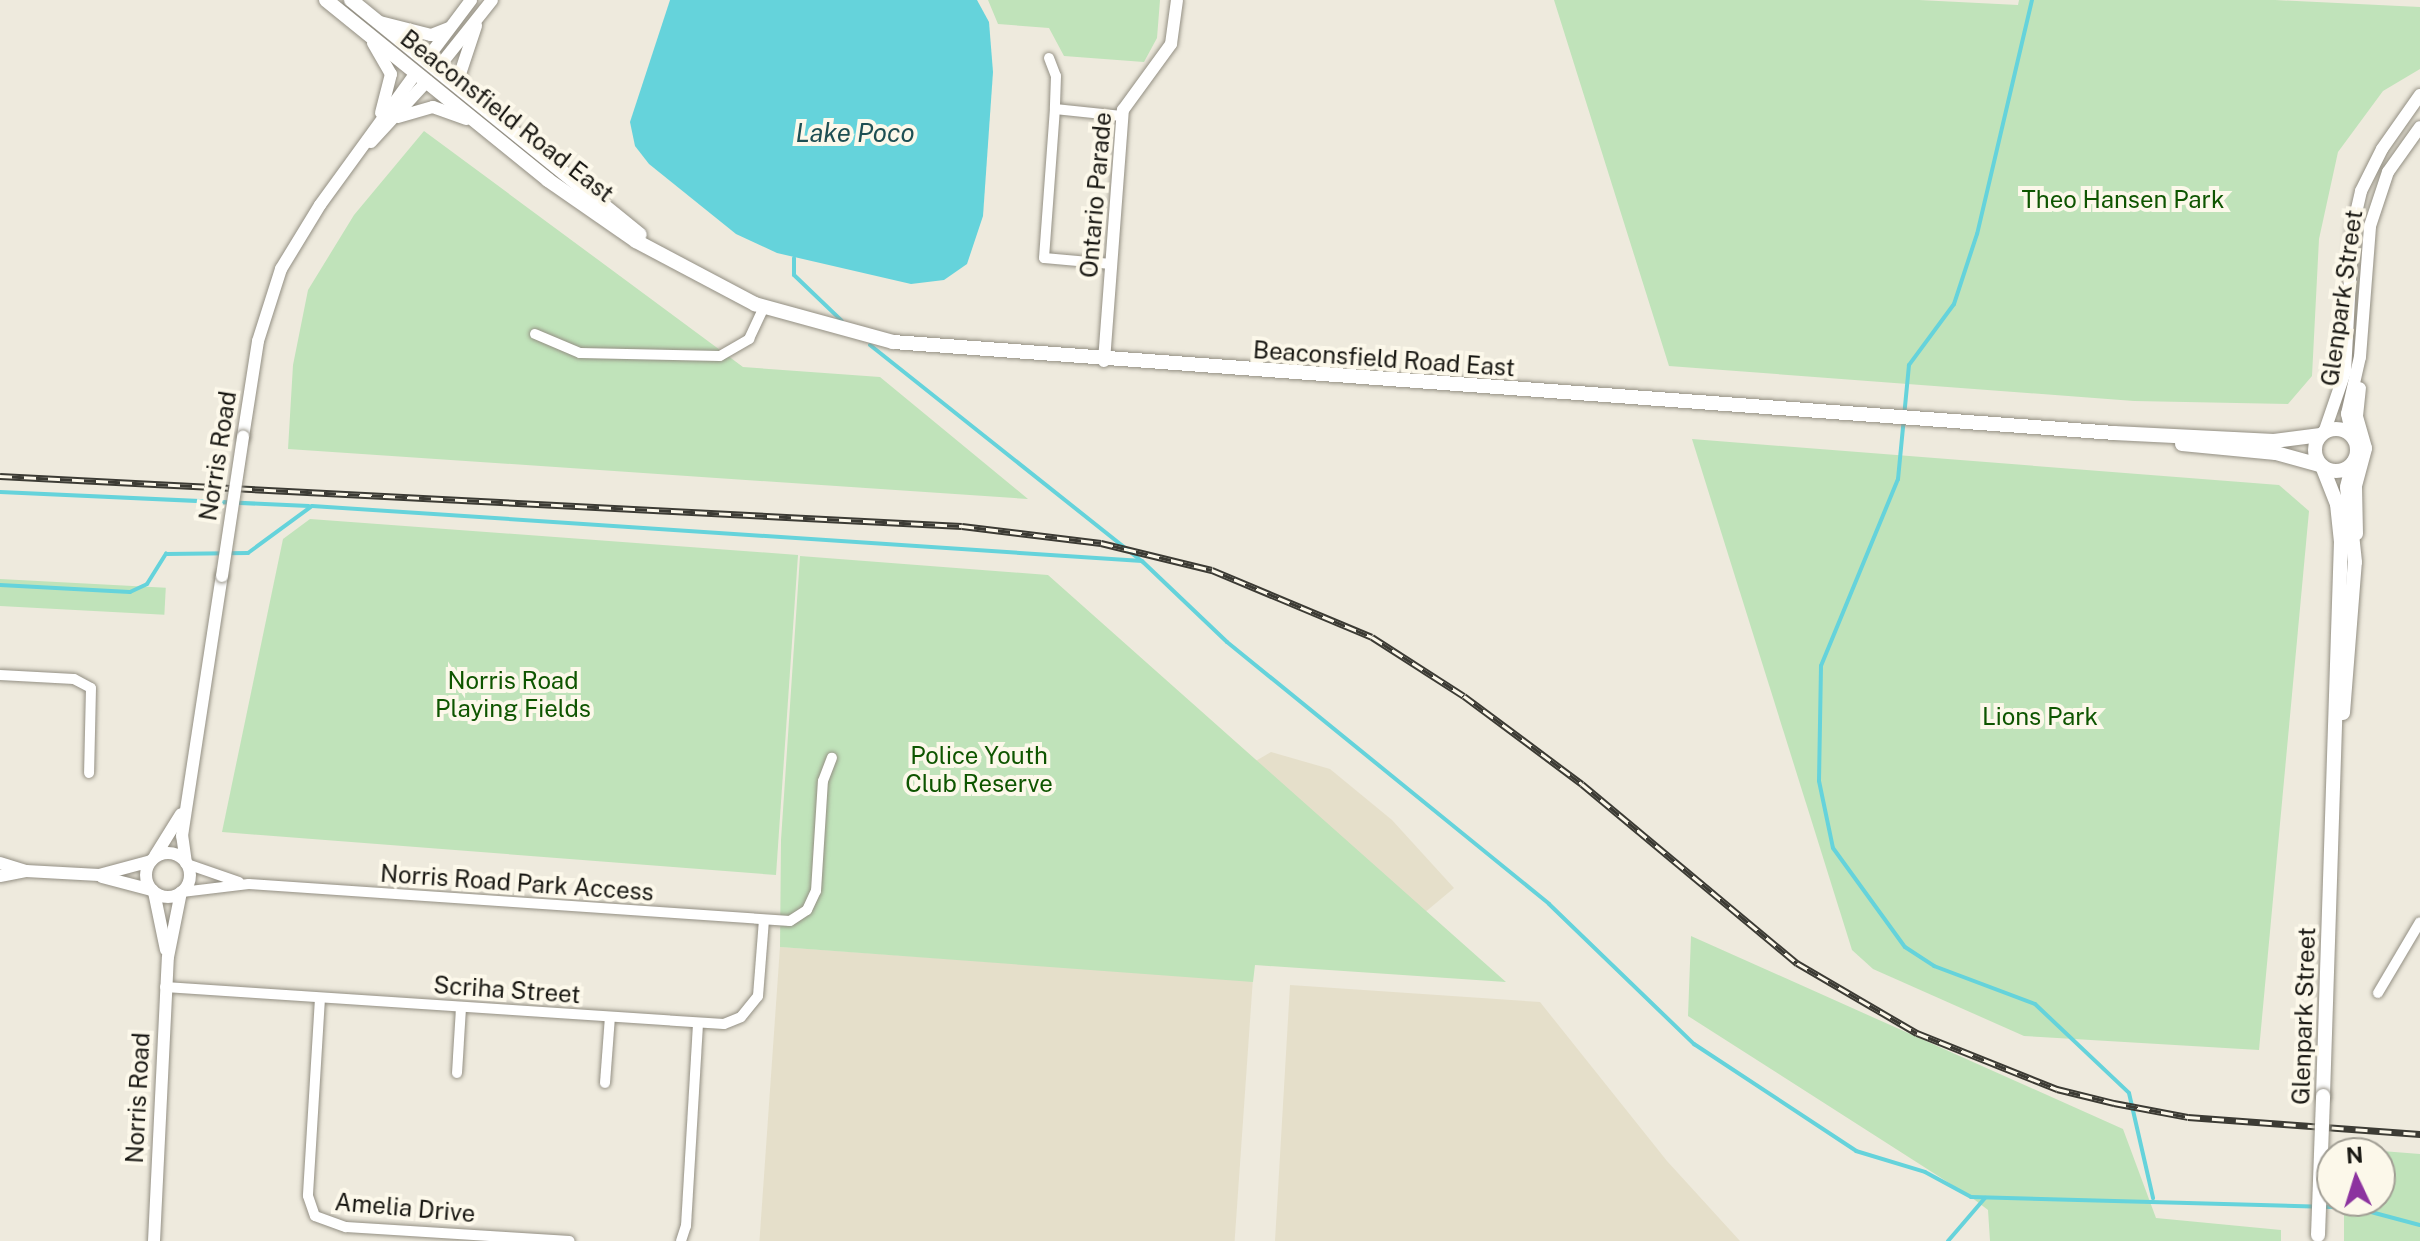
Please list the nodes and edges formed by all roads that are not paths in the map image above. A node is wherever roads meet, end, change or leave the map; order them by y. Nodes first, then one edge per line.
1 (326, 0) edge
2 (351, 0) edge
3 (471, 0) edge
4 (492, 0) edge
5 (1177, 0) edge
6 (482, 12) junction
7 (377, 20) junction
8 (449, 28) junction
9 (365, 32) junction
10 (1049, 58) dead end
11 (431, 65) junction
12 (421, 77) junction
13 (462, 89) junction
14 (2420, 95) edge
15 (1055, 109) junction
16 (1122, 116) junction
17 (398, 117) junction
18 (376, 127) junction
19 (2420, 127) edge
20 (366, 146) junction
21 (508, 149) junction
22 (668, 258) junction
23 (1111, 264) junction
24 (764, 307) junction
25 (535, 334) dead end
26 (2360, 357) junction
27 (1104, 361) junction
28 (2114, 433) junction
29 (2323, 434) junction
30 (2352, 437) junction
31 (2353, 463) junction
32 (2321, 466) junction
33 (2355, 562) junction
34 (0, 675) edge
35 (832, 758) dead end
36 (89, 773) dead end
37 (2334, 793) junction
38 (187, 800) junction
39 (152, 860) junction
40 (0, 863) edge
41 (186, 864) junction
42 (26, 871) junction
43 (99, 875) junction
44 (0, 876) edge
45 (249, 884) junction
46 (153, 891) junction
47 (182, 892) junction
48 (764, 920) junction
49 (2420, 922) edge
50 (168, 957) junction
51 (165, 987) junction
52 (2378, 993) dead end
53 (320, 998) junction
54 (461, 1008) junction
55 (610, 1017) junction
56 (698, 1023) junction
57 (457, 1073) dead end
58 (605, 1083) dead end
59 (2318, 1238) edge
60 (154, 1241) edge
61 (570, 1241) edge
62 (681, 1241) edge

1 - 9 main road, Beaconsfield Road East
2 - 7 main road, Beaconsfield Road East
3 - 8 street
4 - 6 street
5 - 16 street, Ontario Parade
6 - 11 street
6 - 13 street
7 - 8 street
7 - 11 main road, Beaconsfield Road East
8 - 11 street
9 - 12 main road, Beaconsfield Road East
9 - 18 street
10 - 15 street
11 - 12 main road, Norris Road
11 - 13 main road, Beaconsfield Road East
12 - 17 street, Norris Road
12 - 18 street, Norris Road
12 - 21 main road, Beaconsfield Road East
13 - 22 main road, Beaconsfield Road East
14 - 29 street, Glenpark Street
15 - 16 street
15 - 23 street
16 - 23 street, Ontario Parade
17 - 20 street, Norris Road
17 - 21 street
18 - 20 street, Norris Road
19 - 26 street, Glenpark Street
20 - 38 street, Norris Road, bridge
21 - 22 main road, Beaconsfield Road East
22 - 24 main road, Beaconsfield Road East
23 - 27 street, Ontario Parade
24 - 25 street
24 - 27 main road, Beaconsfield Road East
26 - 30 street, Glenpark Street
26 - 33 street
27 - 28 main road, Beaconsfield Road East
28 - 29 main road, Beaconsfield Road East
28 - 32 main road, Beaconsfield Road East
29 - 30 main road
29 - 32 main road
30 - 31 main road
31 - 32 main road
31 - 33 main road, Glenpark Street
32 - 37 main road, Glenpark Street
33 - 37 main road, Glenpark Street
34 - 36 street
35 - 48 street, Norris Road Park Access
37 - 59 main road, Glenpark Street, bridge
38 - 39 street, Norris Road
38 - 41 street, Norris Road
39 - 41 street
39 - 43 street
39 - 46 street
40 - 42 street
41 - 45 street, Norris Road Park Access
41 - 47 street
42 - 43 street
42 - 44 street
43 - 46 street
45 - 47 street, Norris Road Park Access
45 - 48 street, Norris Road Park Access
46 - 47 street
46 - 50 street, Norris Road
47 - 50 street, Norris Road
48 - 56 street, Scriha Street
49 - 52 street
50 - 51 street, Norris Road
51 - 53 street, Scriha Street
51 - 60 street, Norris Road
53 - 54 street, Scriha Street
53 - 61 street, Amelia Drive
54 - 55 street, Scriha Street
54 - 57 street
55 - 56 street, Scriha Street
55 - 58 street
56 - 62 street

